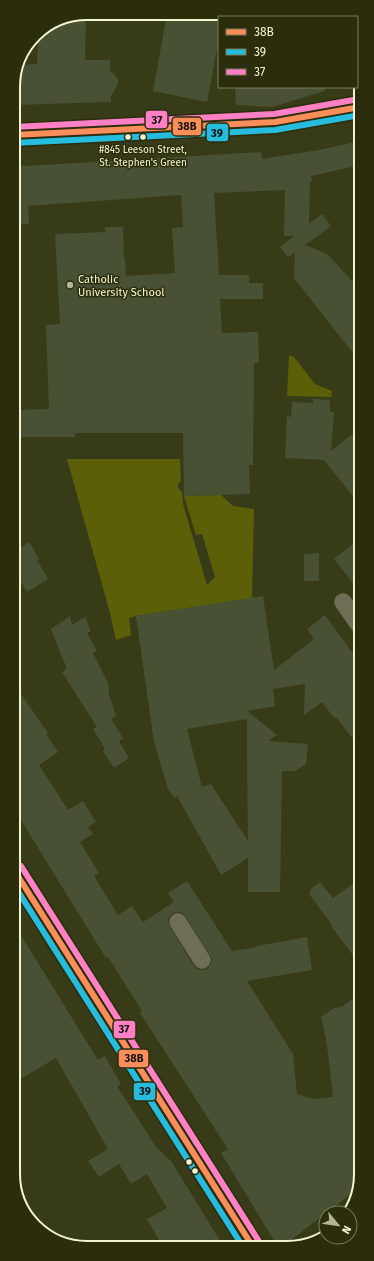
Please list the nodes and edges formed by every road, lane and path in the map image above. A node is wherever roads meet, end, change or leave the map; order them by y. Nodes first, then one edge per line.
1 (354, 108) edge
2 (20, 136) edge
3 (343, 602) dead end
4 (354, 618) edge
5 (20, 879) edge
6 (178, 922) dead end
7 (202, 960) dead end
8 (249, 1241) edge

1 - 2 main road
3 - 4 street
5 - 8 main road
6 - 7 street

